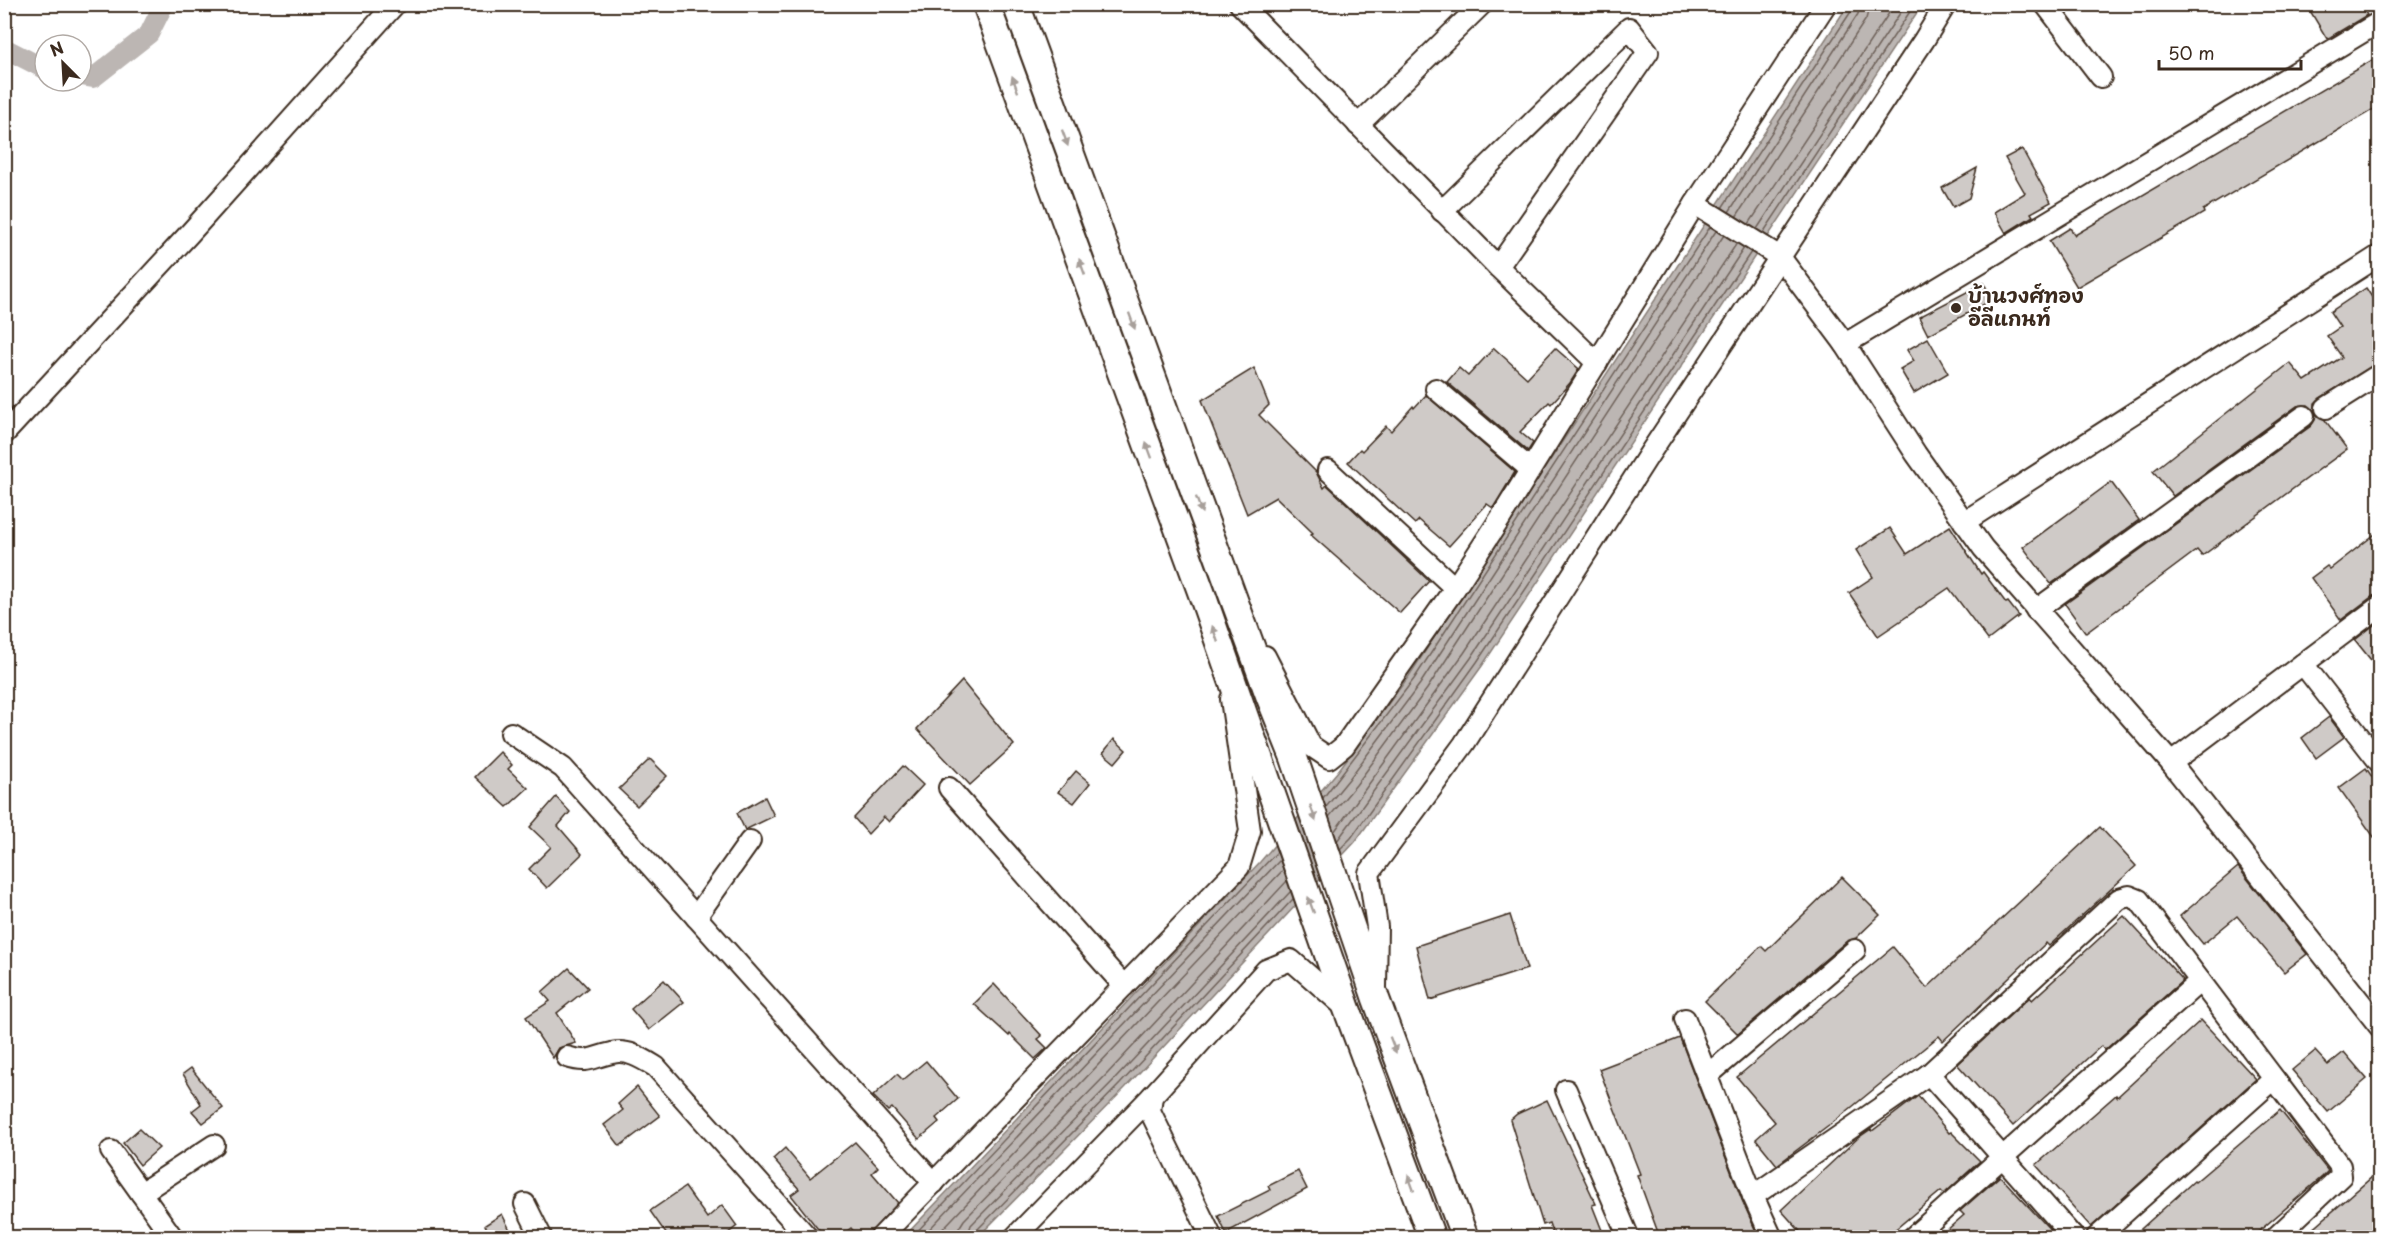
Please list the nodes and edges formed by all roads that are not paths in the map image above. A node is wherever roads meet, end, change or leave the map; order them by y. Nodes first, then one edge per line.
1 (395, 4) edge
2 (986, 4) edge
3 (1016, 4) edge
4 (1240, 4) edge
5 (1482, 4) edge
6 (1826, 4) edge
7 (1946, 4) edge
8 (2045, 4) edge
9 (2376, 24) dead end
10 (2101, 77) dead end
11 (1358, 125) junction
12 (1695, 204) junction
13 (1442, 211) junction
14 (2379, 255) edge
15 (1780, 257) junction
16 (1498, 267) junction
17 (1845, 344) junction
18 (1597, 363) junction
19 (2379, 374) edge
20 (1436, 389) dead end
21 (2326, 408) dead end
22 (2304, 416) dead end
23 (4, 434) edge
24 (1530, 469) junction
25 (1328, 470) dead end
26 (1964, 522) junction
27 (1229, 587) junction
28 (1455, 588) junction
29 (2379, 606) edge
30 (2036, 610) junction
31 (1225, 662) junction
32 (2303, 664) junction
33 (511, 734) dead end
34 (2171, 763) junction
35 (2379, 763) edge
36 (949, 788) dead end
37 (750, 841) dead end
38 (696, 917) junction
39 (1855, 950) dead end
40 (2200, 981) junction
41 (1124, 986) junction
42 (1376, 999) junction
43 (1347, 1010) junction
44 (1685, 1019) dead end
45 (2379, 1027) edge
46 (567, 1057) dead end
47 (1929, 1074) junction
48 (1707, 1076) junction
49 (2274, 1079) junction
50 (1566, 1090) dead end
51 (1152, 1096) junction
52 (214, 1145) dead end
53 (111, 1151) dead end
54 (2004, 1156) junction
55 (934, 1183) junction
56 (141, 1193) junction
57 (1753, 1196) junction
58 (525, 1204) dead end
59 (173, 1238) edge
60 (542, 1238) edge
61 (808, 1238) edge
62 (880, 1238) edge
63 (1014, 1238) edge
64 (1212, 1238) edge
65 (1432, 1238) edge
66 (1466, 1238) edge
67 (1629, 1238) edge
68 (1772, 1238) edge
69 (1912, 1238) edge
70 (2074, 1238) edge
71 (2096, 1238) edge
72 (2275, 1238) edge

1 - 23 street
31 -> 2 main road
3 -> 27 main road
4 - 11 street
5 - 11 street
6 - 12 street
7 - 15 street
8 - 10 street
9 - 17 street
11 - 13 street
12 - 15 street
12 - 18 street
13 - 16 street
13 - 16 street
14 - 26 street
15 - 17 street
15 - 42 street
16 - 18 street
17 - 26 street
18 - 24 street
19 - 21 street
20 - 24 street
22 - 30 street
24 - 28 street
25 - 28 street
26 - 30 street
27 - 28 street
27 -> 42 main road
29 - 32 street
30 - 34 street
31 - 41 street
43 -> 31 main road
32 - 34 street
32 - 35 street
33 - 38 street
34 - 45 street
36 - 41 street
37 - 38 street
38 - 55 street
39 - 48 street
40 - 47 street
40 - 49 street
40 - 54 street
41 - 55 street
42 -> 66 main road
43 - 51 street
65 -> 43 main road
44 - 48 street
46 - 61 street
47 - 54 street
47 - 57 street
48 - 57 street
49 - 71 street
49 - 72 street
50 - 67 street
51 - 63 street
51 - 64 street
52 - 56 street
53 - 56 street
54 - 69 street
54 - 70 street
55 - 62 street
56 - 59 street
57 - 68 street
58 - 60 street

